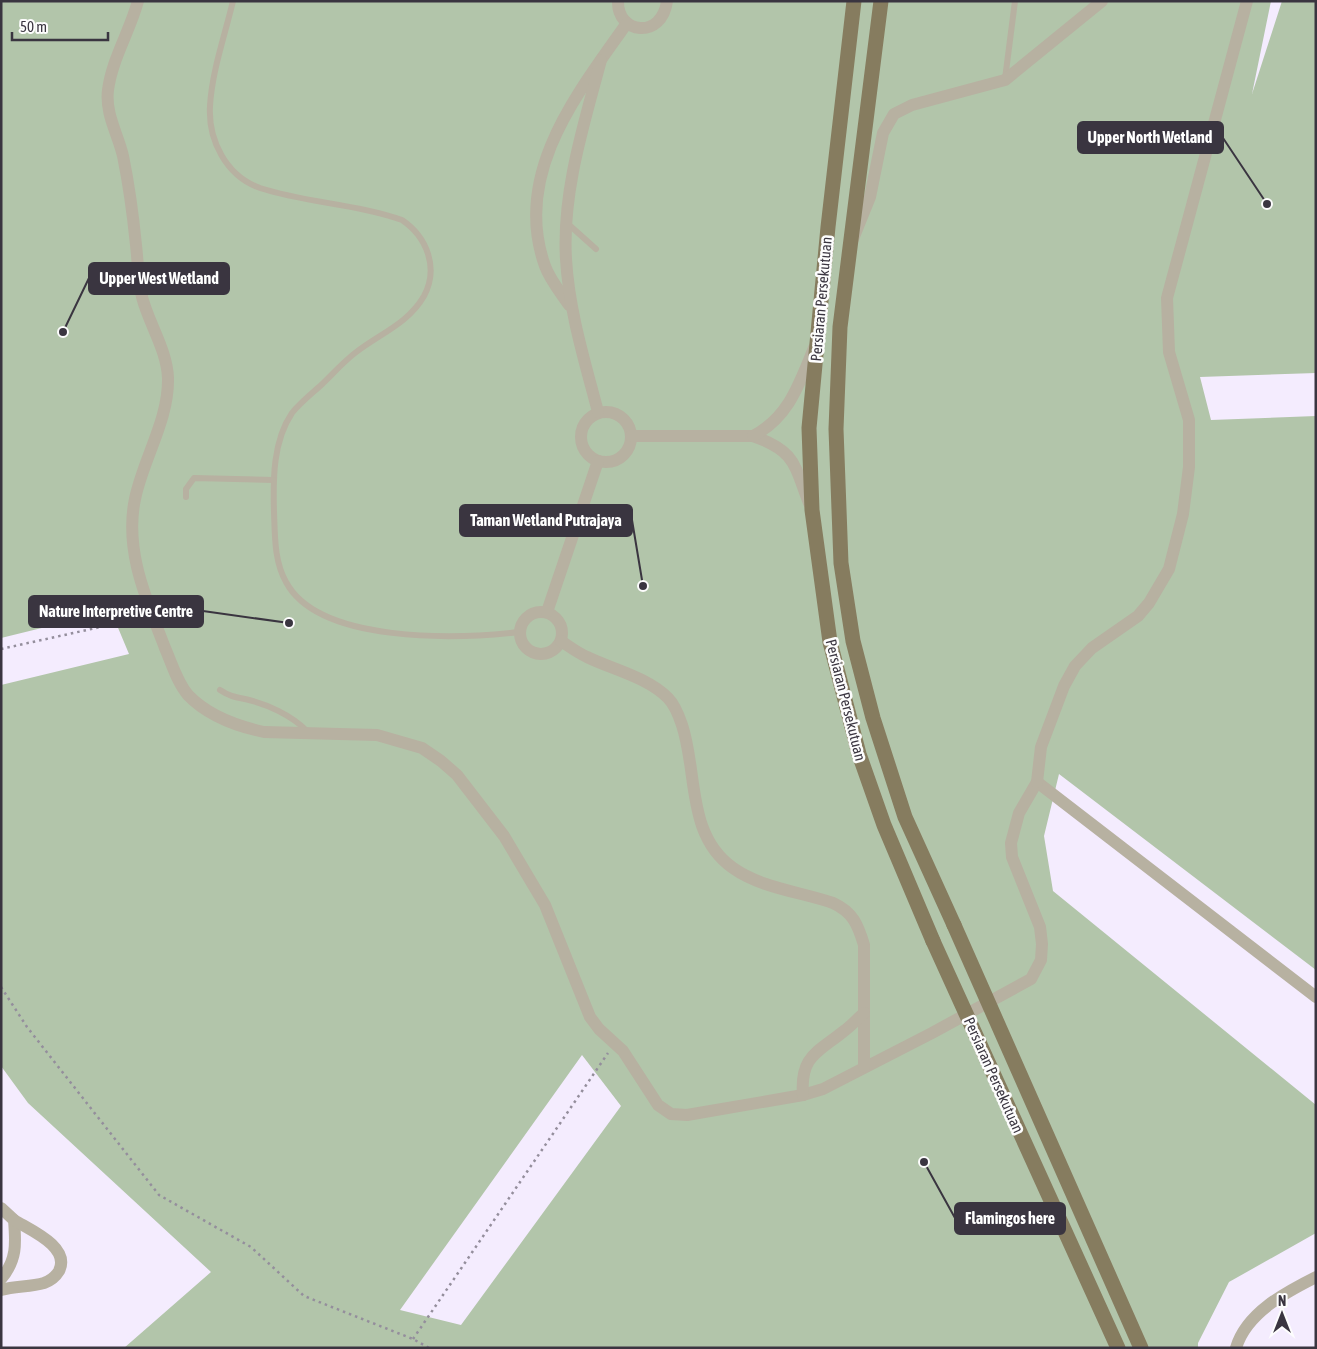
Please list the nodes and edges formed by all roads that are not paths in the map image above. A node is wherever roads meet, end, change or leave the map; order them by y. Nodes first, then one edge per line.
1 (138, 1) edge
2 (233, 1) edge
3 (618, 1) edge
4 (667, 1) edge
5 (854, 1) edge
6 (881, 1) edge
7 (1015, 1) edge
8 (1102, 1) edge
9 (1247, 1) edge
10 (627, 23) junction
11 (601, 60) junction
12 (1005, 80) junction
13 (566, 222) junction
14 (850, 247) junction
15 (596, 249) dead end
16 (572, 310) junction
17 (818, 339) junction
18 (598, 412) junction
19 (632, 436) junction
20 (752, 436) junction
21 (598, 461) junction
22 (273, 480) junction
23 (186, 497) dead end
24 (812, 510) junction
25 (547, 612) junction
26 (519, 632) junction
27 (561, 641) junction
28 (220, 690) dead end
29 (310, 734) junction
30 (1037, 782) junction
31 (1316, 997) edge
32 (864, 1013) junction
33 (864, 1067) junction
34 (803, 1095) junction
35 (1, 1208) edge
36 (14, 1220) junction
37 (1316, 1277) edge
38 (1, 1279) edge
39 (1, 1290) edge
40 (1118, 1348) edge
41 (1141, 1348) edge
42 (1236, 1348) edge

1 - 29 street
2 - 22 lane
3 - 10 street
4 - 10 street
5 - 17 main road, Persiaran Persekutuan
6 - 14 main road, Persiaran Persekutuan
7 - 12 lane
8 - 12 street
9 - 30 street
10 - 11 street
11 - 13 street
11 - 16 street
12 - 14 street
13 - 15 lane
13 - 16 street
14 - 41 main road, Persiaran Persekutuan, bridge
16 - 18 street
17 - 20 street
17 - 24 main road, Persiaran Persekutuan
18 - 19 street
18 - 21 street
19 - 20 street
19 - 21 street
20 - 24 street
21 - 25 street
22 - 23 lane
22 - 26 lane
24 - 40 main road, Persiaran Persekutuan, bridge
25 - 26 street
25 - 27 street
26 - 27 street
27 - 32 street
28 - 29 lane
29 - 34 street
30 - 31 street
30 - 33 street
32 - 33 street
32 - 34 street
33 - 34 street
35 - 36 street
36 - 38 street
36 - 39 street
37 - 42 street

